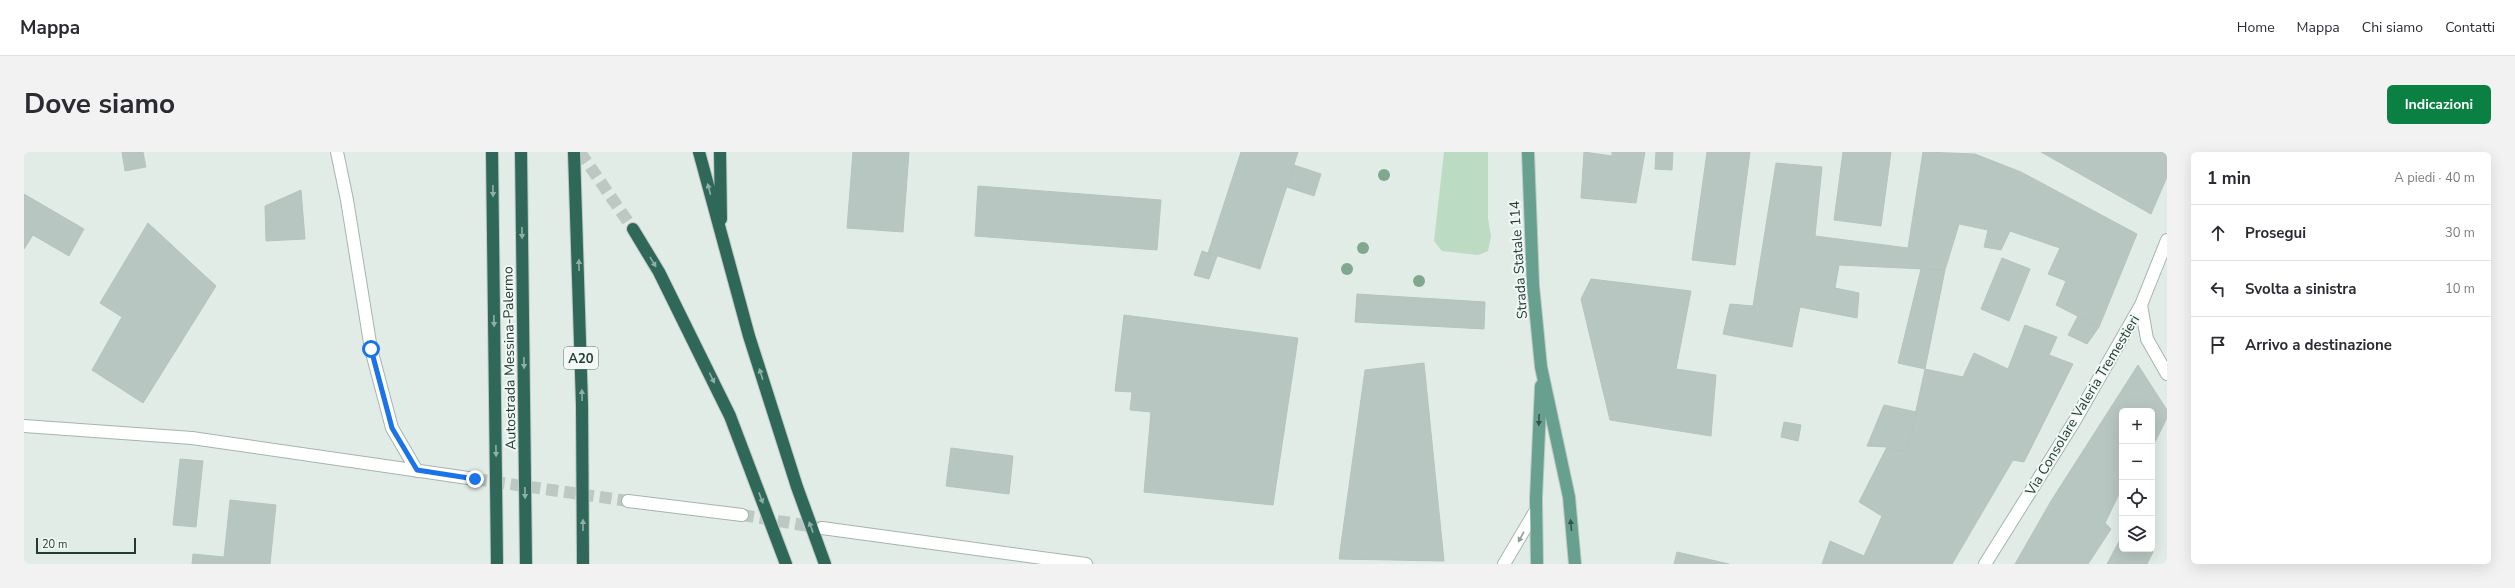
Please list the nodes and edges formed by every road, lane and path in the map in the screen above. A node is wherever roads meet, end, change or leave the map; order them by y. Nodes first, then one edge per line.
1 (337, 152) edge
2 (492, 152) edge
3 (521, 152) edge
4 (574, 152) edge
5 (699, 152) edge
6 (720, 152) edge
7 (1528, 152) edge
8 (633, 229) tunnel mouth
9 (722, 240) junction
10 (2167, 240) edge
11 (2141, 305) junction
12 (1541, 366) junction
13 (2167, 374) edge
14 (24, 426) edge
15 (417, 470) junction
16 (475, 479) tunnel mouth
17 (628, 501) tunnel mouth
18 (1536, 510) junction
19 (742, 515) tunnel mouth
20 (822, 528) tunnel mouth
21 (497, 564) edge
22 (526, 564) edge
23 (583, 564) edge
24 (786, 564) edge
25 (824, 564) edge
26 (1086, 564) edge
27 (1504, 564) edge
28 (1537, 564) edge
29 (1574, 564) edge
30 (1985, 564) edge

1 - 15 street
2 -> 21 highway
3 -> 22 highway, Autostrada Messina-Palermo
23 -> 4 highway, A20
9 -> 5 highway
6 - 9 highway
7 - 12 main road, Strada Statale 114
8 -> 24 highway
25 -> 9 highway
10 - 11 street, Via Consolare Valeria Tremestieri
11 - 13 street
11 - 30 street, Via Consolare Valeria Tremestieri
12 -> 18 main road
29 -> 12 main road
14 - 15 street
15 - 16 street
17 - 19 street
18 -> 27 street
18 - 28 main road
20 - 26 street

